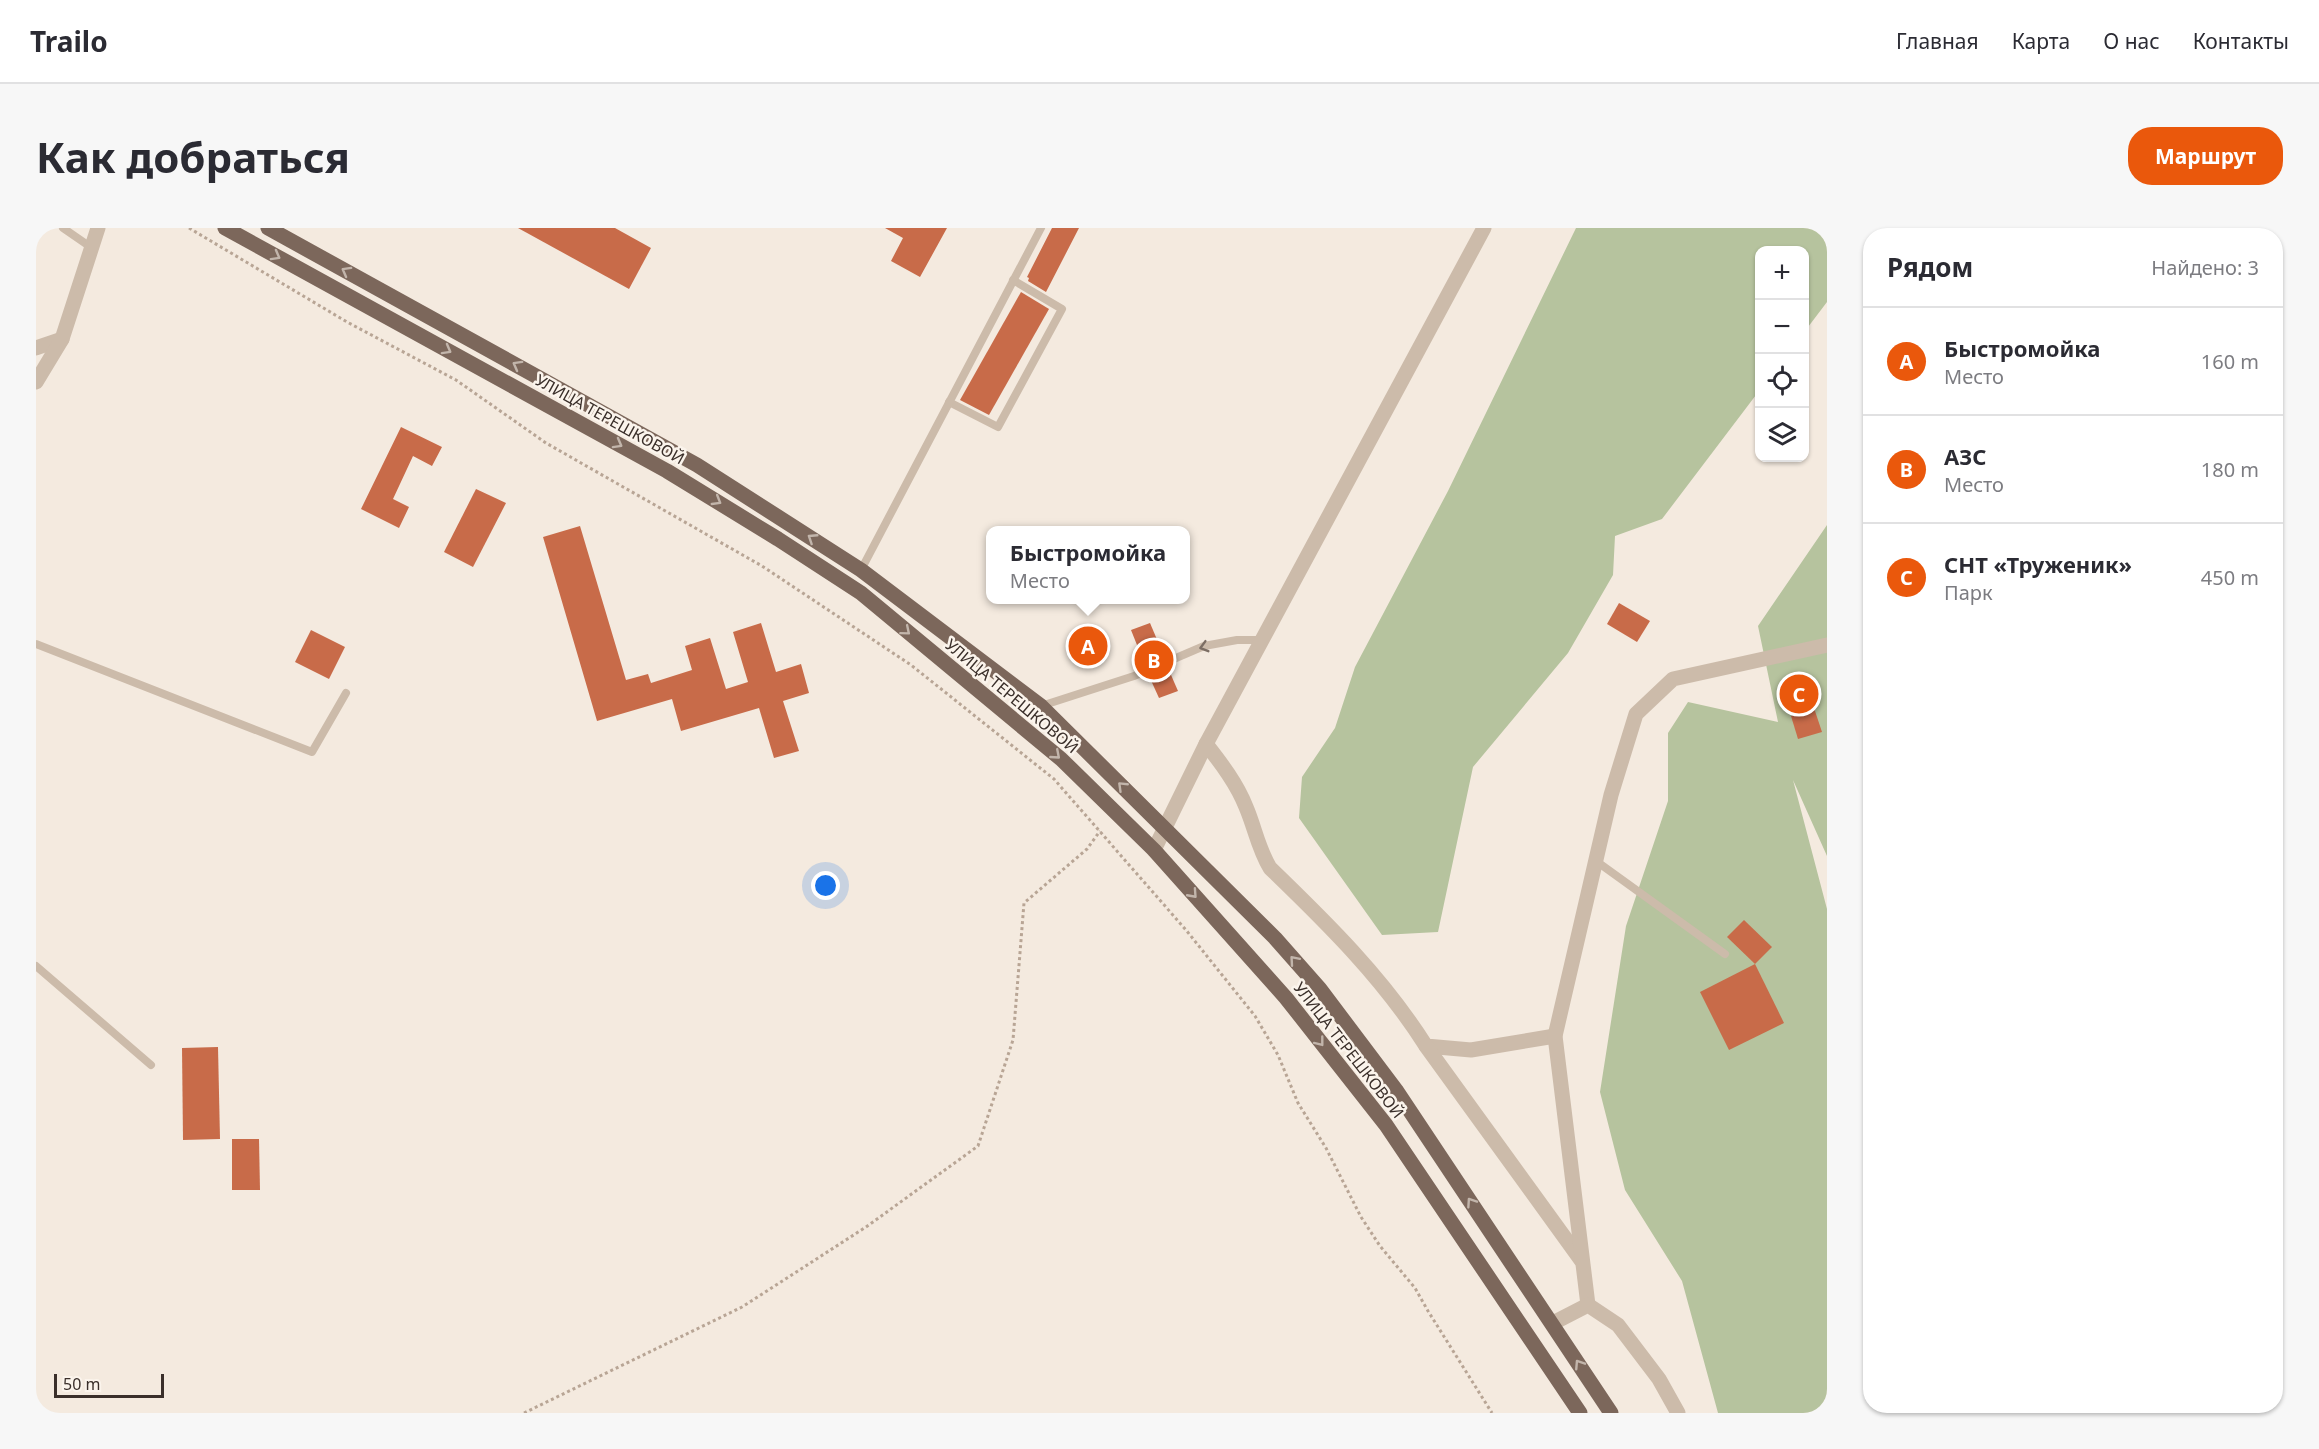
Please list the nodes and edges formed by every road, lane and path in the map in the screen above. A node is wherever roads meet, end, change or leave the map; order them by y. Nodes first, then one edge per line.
1 (63, 228) edge
2 (98, 228) edge
3 (189, 228) edge
4 (225, 228) edge
5 (268, 228) edge
6 (1041, 228) edge
7 (1484, 228) edge
8 (92, 248) junction
9 (1013, 280) junction
10 (62, 339) junction
11 (36, 348) edge
12 (36, 382) edge
13 (949, 402) junction
14 (861, 570) junction
15 (1262, 640) junction
16 (36, 644) edge
17 (1827, 645) edge
18 (346, 693) dead end
19 (1041, 706) junction
20 (1206, 744) junction
21 (1164, 827) junction
22 (1100, 831) junction
23 (1154, 850) junction
24 (1596, 861) junction
25 (1725, 954) dead end
26 (36, 966) edge
27 (1555, 1036) junction
28 (1426, 1046) junction
29 (151, 1065) dead end
30 (1582, 1261) junction
31 (1588, 1305) junction
32 (1553, 1323) junction
33 (524, 1413) edge
34 (1492, 1413) edge
35 (1580, 1413) edge
36 (1611, 1413) edge
37 (1678, 1413) edge

1 - 8 lane
2 - 8 street
3 - 22 path
4 -> 23 main road, УЛИЦА ТЕРЕШКОВОЙ
14 -> 5 main road, УЛИЦА ТЕРЕШКОВОЙ
6 - 9 lane
7 - 15 street
8 - 10 street
9 - 13 lane
9 - 13 lane
10 - 11 street
10 - 12 street
13 - 14 lane
14 - 19 main road, УЛИЦА ТЕРЕШКОВОЙ
15 -> 19 lane
15 - 20 street
16 - 18 lane
17 - 24 street
21 -> 19 main road, УЛИЦА ТЕРЕШКОВОЙ
20 - 21 street
20 - 28 street
21 - 23 street
32 -> 21 main road, УЛИЦА ТЕРЕШКОВОЙ
22 - 33 path
22 - 34 path
23 -> 35 main road, УЛИЦА ТЕРЕШКОВОЙ
24 - 25 lane
24 - 27 street
26 - 29 lane
27 - 28 street
27 - 30 street
28 - 30 street
30 - 31 street
31 - 32 street
31 - 37 street
36 -> 32 main road, УЛИЦА ТЕРЕШКОВОЙ

